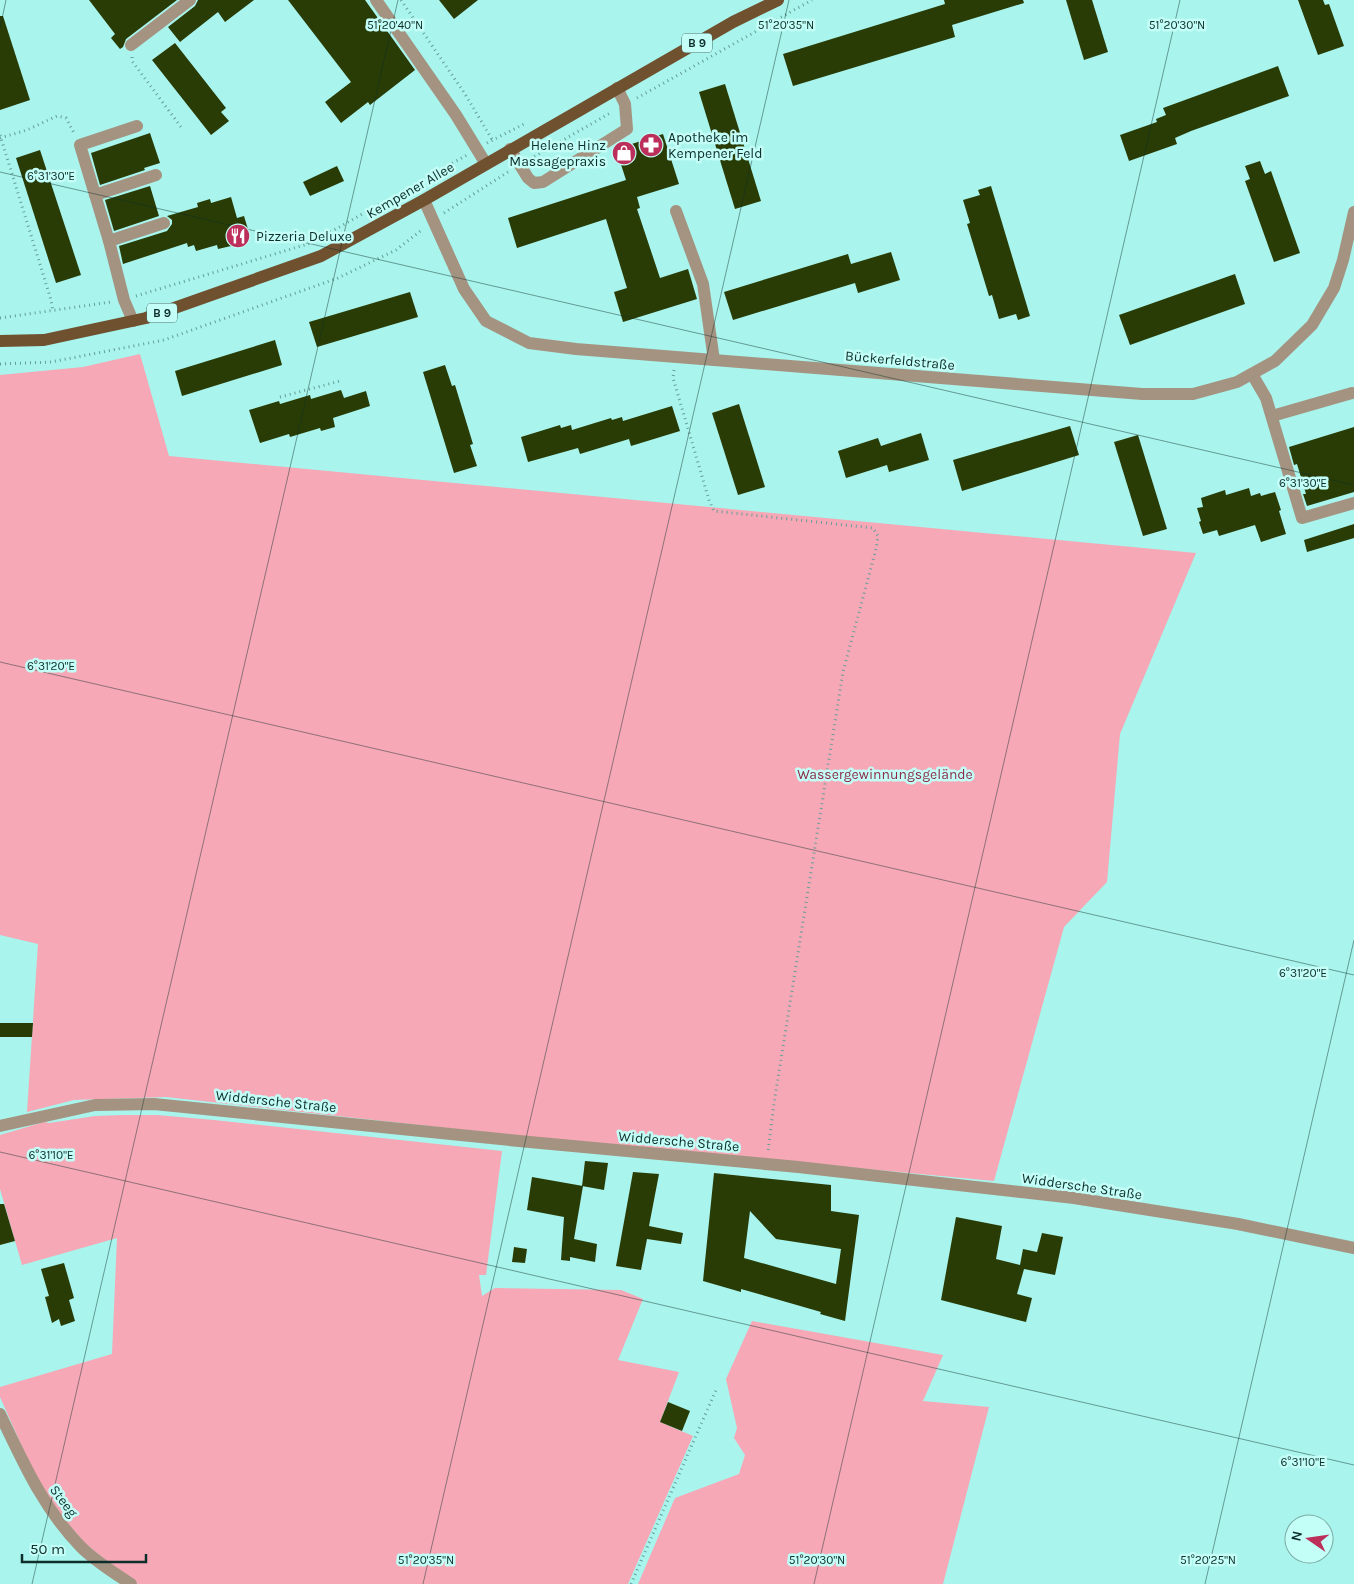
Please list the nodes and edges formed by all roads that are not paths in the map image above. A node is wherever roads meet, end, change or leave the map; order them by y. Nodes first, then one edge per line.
1 (190, 0) edge
2 (376, 0) edge
3 (778, 0) edge
4 (131, 45) road end
5 (617, 88) junction
6 (137, 126) dead end
7 (506, 152) junction
8 (486, 164) junction
9 (156, 175) dead end
10 (95, 195) junction
11 (424, 200) junction
12 (676, 211) dead end
13 (1354, 212) edge
14 (164, 223) dead end
15 (109, 241) junction
16 (133, 321) junction
17 (0, 341) edge
18 (714, 360) junction
19 (1252, 374) junction
20 (1352, 394) dead end
21 (1272, 416) junction
22 (1354, 503) edge
23 (0, 1126) edge
24 (1354, 1248) edge
25 (0, 1414) edge
26 (131, 1584) edge

1 - 4 street
2 - 8 street
3 - 5 main road, Kempener Allee / B 9
5 - 7 main road, Kempener Allee / B 9
5 - 7 street
6 - 10 street
7 - 8 main road, Kempener Allee / B 9
8 - 11 main road, Kempener Allee / B 9
9 - 10 street
10 - 15 street
11 - 16 main road, Kempener Allee / B 9
11 - 18 street, Bückerfeldstraße
12 - 18 street
13 - 19 street, Bückerfeldstraße
14 - 15 street
15 - 16 street
16 - 17 main road, Kempener Allee / B 9
18 - 19 street, Bückerfeldstraße
19 - 21 street
20 - 21 street
21 - 22 street
23 - 24 street, Widdersche Straße
25 - 26 street, Steeg

